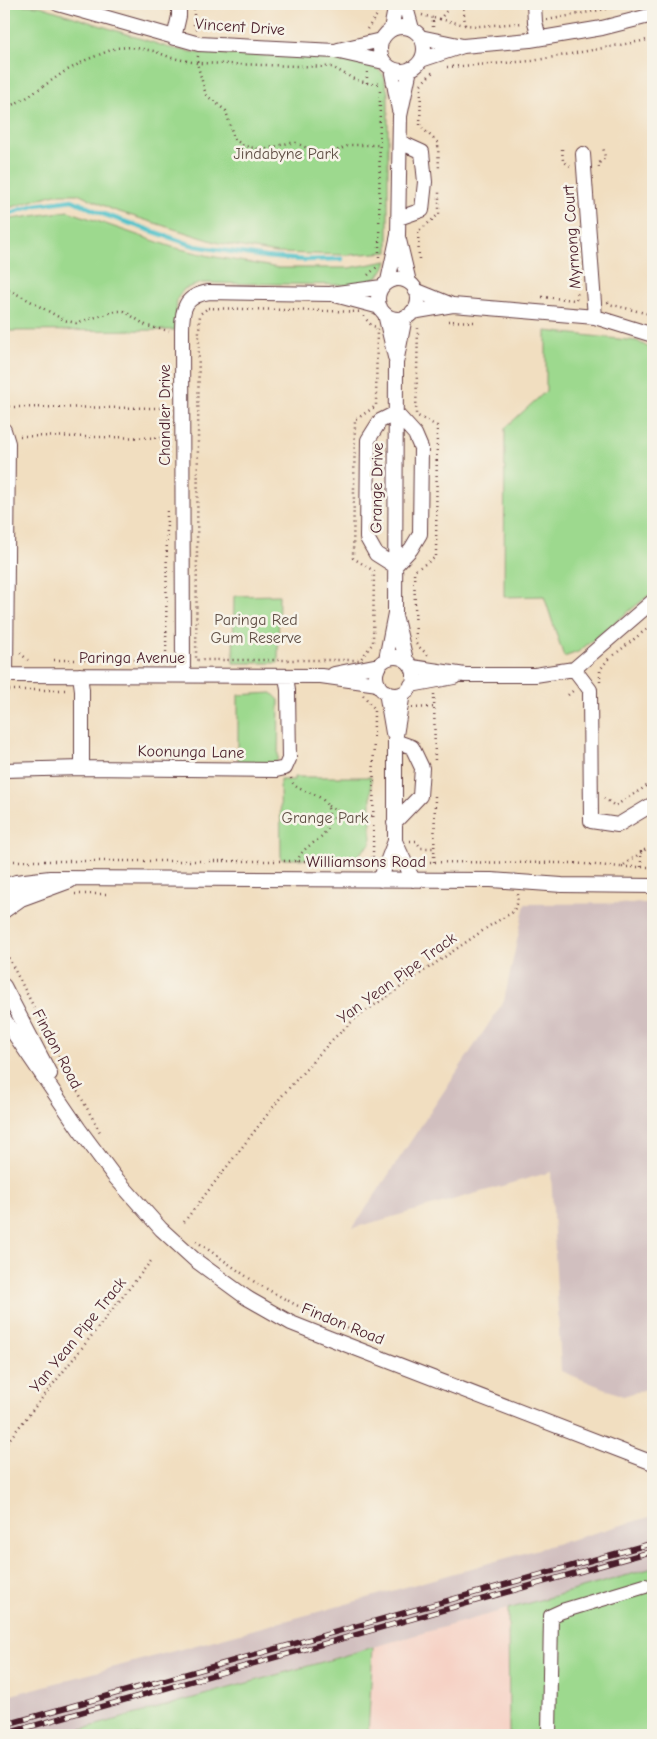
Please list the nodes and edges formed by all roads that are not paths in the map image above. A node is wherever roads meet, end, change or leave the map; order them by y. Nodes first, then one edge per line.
1 (58, 4) edge
2 (179, 4) edge
3 (396, 4) edge
4 (405, 4) edge
5 (534, 4) edge
6 (653, 15) edge
7 (391, 29) junction
8 (416, 33) junction
9 (174, 38) junction
10 (540, 38) junction
11 (381, 40) junction
12 (463, 46) junction
13 (335, 51) junction
14 (421, 60) junction
15 (387, 65) junction
16 (402, 81) junction
17 (400, 142) junction
18 (583, 154) dead end
19 (398, 218) junction
20 (398, 235) junction
21 (385, 284) junction
22 (412, 286) junction
23 (330, 294) junction
24 (453, 305) junction
25 (382, 311) junction
26 (409, 315) junction
27 (595, 317) junction
28 (653, 335) edge
29 (396, 363) junction
30 (396, 413) junction
31 (5, 433) edge
32 (394, 566) junction
33 (653, 601) edge
34 (395, 613) junction
35 (383, 662) junction
36 (409, 664) junction
37 (574, 668) junction
38 (5, 675) edge
39 (80, 675) junction
40 (183, 675) junction
41 (286, 676) junction
42 (320, 676) junction
43 (434, 676) junction
44 (382, 688) junction
45 (407, 689) junction
46 (395, 741) junction
47 (82, 768) junction
48 (4, 770) edge
49 (653, 804) edge
50 (394, 823) junction
51 (394, 841) junction
52 (78, 878) junction
53 (380, 880) junction
54 (414, 880) junction
55 (4, 886) edge
56 (653, 886) edge
57 (4, 897) edge
58 (4, 911) edge
59 (4, 986) edge
60 (4, 1019) edge
61 (78, 1129) junction
62 (653, 1463) edge
63 (645, 1586) dead end
64 (549, 1735) edge

1 - 9 street, Vincent Drive
2 - 9 street
3 - 7 street
4 - 8 street
5 - 10 street
6 - 10 street
7 - 8 street
7 - 11 street
8 - 12 street
8 - 14 street
9 - 13 street, Vincent Drive
10 - 12 street
11 - 13 street, Vincent Drive
11 - 15 street
12 - 14 street
13 - 15 street, Vincent Drive
14 - 16 street
15 - 16 street, Vincent Drive
16 - 17 street
17 - 19 street
17 - 19 street
18 - 27 street, Myrnong Court
19 - 20 street
20 - 21 street
20 - 22 street
21 - 22 street
21 - 23 street, Chandler Drive
21 - 25 street
22 - 24 street
22 - 26 street
23 - 25 street, Chandler Drive
23 - 40 street, Chandler Drive
24 - 26 street
24 - 27 street
25 - 26 street
25 - 29 street, Grange Drive
26 - 29 street, Grange Drive
27 - 28 street
29 - 30 street, Grange Drive
30 - 32 street, Grange Drive
30 - 32 street
30 - 32 street
31 - 38 street
32 - 34 street, Grange Drive
33 - 37 street
34 - 35 street, Grange Drive
34 - 36 street, Grange Drive
35 - 36 street
35 - 42 street, Paringa Avenue
35 - 44 street
36 - 43 street
36 - 45 street
37 - 43 street
37 - 49 street
38 - 39 street, Paringa Avenue
39 - 40 street, Paringa Avenue
39 - 47 street
40 - 41 street, Paringa Avenue
41 - 42 street, Paringa Avenue
41 - 47 street, Koonunga Lane
42 - 44 street, Paringa Avenue
43 - 45 street
44 - 45 street
44 - 46 street
45 - 46 street
46 - 50 street
46 - 50 street
47 - 48 street, Koonunga Lane
50 - 51 street
51 - 53 street
51 - 54 street
52 - 53 street, Williamsons Road
52 - 55 street, Williamsons Road
52 - 57 street, Williamsons Road
52 - 58 street
53 - 54 street, Williamsons Road
54 - 56 street, Williamsons Road
59 - 61 street, Findon Road
60 - 61 street, Findon Road
61 - 62 street, Findon Road, bridge
63 - 64 street

